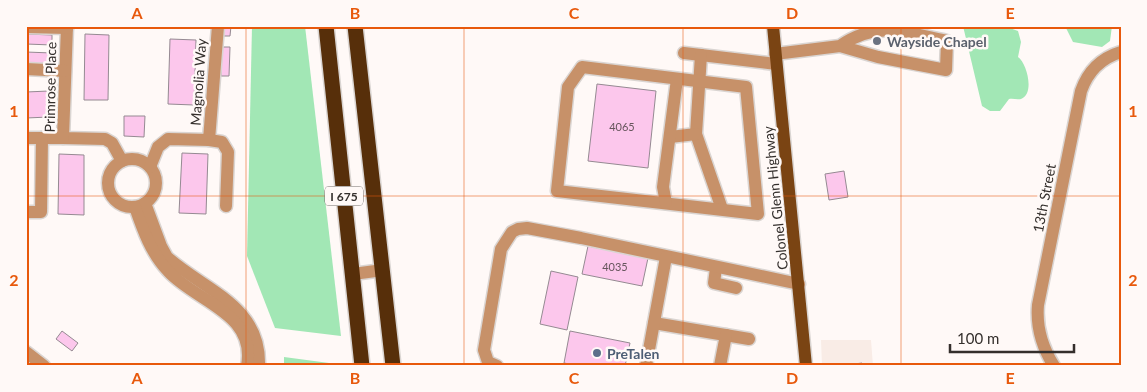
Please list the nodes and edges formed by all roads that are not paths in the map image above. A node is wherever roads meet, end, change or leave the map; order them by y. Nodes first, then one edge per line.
1 (218, 26) edge
2 (326, 26) edge
3 (355, 26) edge
4 (772, 26) edge
5 (26, 27) edge
6 (67, 27) edge
7 (840, 46) junction
8 (1121, 52) edge
9 (684, 53) dead end
10 (702, 55) junction
11 (775, 59) junction
12 (26, 69) edge
13 (65, 71) junction
14 (677, 79) junction
15 (699, 81) junction
16 (696, 134) junction
17 (670, 137) junction
18 (26, 138) edge
19 (42, 138) junction
20 (63, 138) junction
21 (209, 140) junction
22 (122, 161) junction
23 (150, 167) junction
24 (666, 203) junction
25 (140, 205) junction
26 (226, 206) dead end
27 (722, 209) junction
28 (26, 212) edge
29 (666, 257) junction
30 (716, 268) junction
31 (382, 270) junction
32 (353, 274) junction
33 (799, 284) junction
34 (736, 288) dead end
35 (654, 323) junction
36 (726, 335) junction
37 (749, 340) dead end
38 (26, 352) edge
39 (44, 366) edge
40 (247, 366) edge
41 (258, 366) edge
42 (362, 366) edge
43 (393, 366) edge
44 (498, 366) edge
45 (646, 366) edge
46 (720, 366) edge
47 (806, 366) edge
48 (1054, 366) edge

1 - 21 street, Magnolia Way
2 - 32 highway, I 675
3 - 31 highway, I 675
4 - 11 main road, Colonel Glenn Highway
5 - 6 street
6 - 13 street, Primrose Place
7 - 7 street
7 - 11 street
8 - 48 street, 13th Street
9 - 10 street
10 - 11 street
10 - 15 street
11 - 33 main road, Colonel Glenn Highway
12 - 13 street
13 - 20 street, Primrose Place
14 - 15 street
14 - 17 street
14 - 24 street
15 - 16 street
15 - 27 street
16 - 17 street
16 - 27 street
17 - 24 street
18 - 19 street
19 - 20 street
19 - 28 street
20 - 22 street, Primrose Place
21 - 23 street, Magnolia Way
21 - 26 street, Magnolia Way
22 - 23 street
22 - 25 street
23 - 25 street
24 - 27 street
25 - 40 street
25 - 41 street
29 - 30 street
29 - 35 street
29 - 44 street
30 - 33 street
30 - 34 street
31 - 32 street
31 - 43 highway, I 675
32 - 42 highway, I 675
33 - 47 main road, Colonel Glenn Highway
35 - 36 street
35 - 45 street
36 - 37 street
36 - 46 street
38 - 39 street

